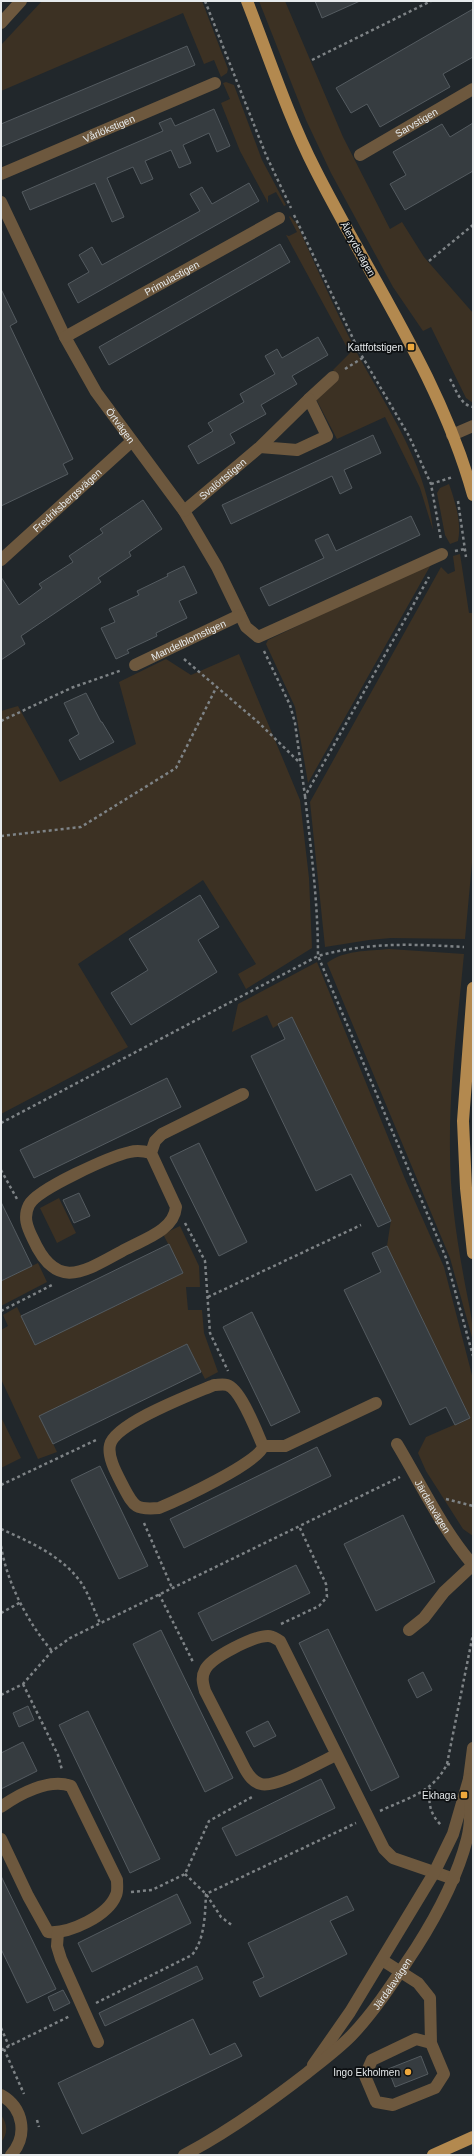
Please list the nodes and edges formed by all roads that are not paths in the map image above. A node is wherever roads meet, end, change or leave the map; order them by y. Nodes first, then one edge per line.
1 (21, 1) edge
2 (247, 1) edge
3 (1, 23) edge
4 (215, 83) dead end
5 (473, 89) edge
6 (360, 155) dead end
7 (1, 174) edge
8 (1, 202) edge
9 (279, 218) dead end
10 (65, 338) junction
11 (333, 377) road end
12 (309, 399) junction
13 (473, 426) edge
14 (452, 435) junction
15 (132, 441) junction
16 (260, 447) junction
17 (473, 495) edge
18 (184, 511) junction
19 (442, 554) road end
20 (1, 559) edge
21 (240, 615) junction
22 (136, 665) road end
23 (473, 988) edge
24 (243, 1094) dead end
25 (151, 1153) junction
26 (473, 1253) edge
27 (376, 1403) dead end
28 (398, 1444) dead end
29 (262, 1446) junction
30 (473, 1565) edge
31 (409, 1630) dead end
32 (473, 1748) edge
33 (336, 1755) junction
34 (469, 1779) junction
35 (1, 1807) edge
36 (1, 1839) edge
37 (434, 1873) junction
38 (454, 1879) junction
39 (58, 1932) junction
40 (382, 1960) junction
41 (401, 1971) junction
42 (98, 2042) dead end
43 (431, 2043) junction
44 (308, 2072) junction
45 (1, 2095) edge
46 (473, 2137) edge
47 (11, 2155) edge
48 (184, 2155) edge
49 (433, 2155) edge

1 - 3 street
2 - 14 main road, Ålerydsvägen
4 - 7 street, Vårlökstigen
5 - 6 street, Sarvstigen
8 - 10 street, Örtvägen
9 - 10 street, Primulastigen
10 - 15 street, Örtvägen
11 - 12 street, Svalörtstigen
12 - 16 street, Svalörtstigen
12 - 16 street
13 - 14 street
14 - 17 main road, Ålerydsvägen
15 - 18 street, Örtvägen
15 - 20 street, Fredriksbergsvägen
16 - 18 street, Svalörtstigen
18 - 21 street, Örtvägen
19 - 21 street, Örtvägen
21 - 22 street, Mandelblomstigen
23 - 26 main road
24 - 25 street
25 - 25 street
27 - 29 street
28 - 30 street, Järdalavägen
29 - 29 street
30 - 31 street
32 - 34 street, Järdalavägen
33 - 33 street
33 - 37 street
34 - 37 street, Järdalavägen
34 - 38 street, Järdalavägen
35 - 39 street
36 - 39 street
37 - 38 street
37 - 40 street, Järdalavägen
38 - 41 street, Järdalavägen
39 - 42 street
40 - 41 street
40 - 44 street, Järdalavägen
41 - 43 street
41 - 44 street, Järdalavägen
43 - 43 street
44 - 48 street, Järdalavägen
45 - 47 street
46 - 49 main road

